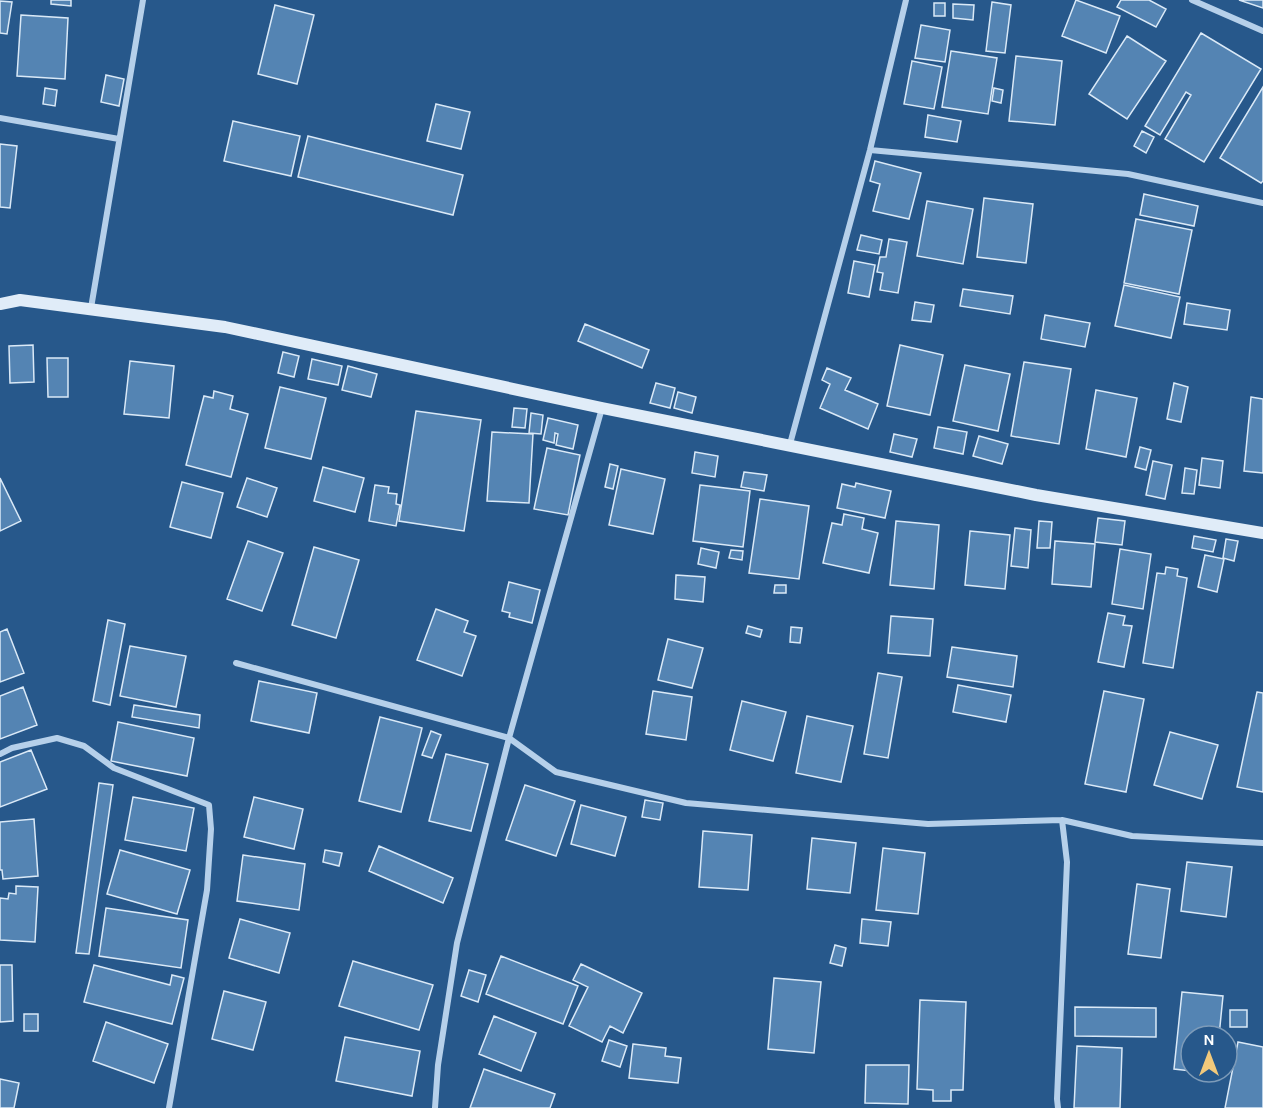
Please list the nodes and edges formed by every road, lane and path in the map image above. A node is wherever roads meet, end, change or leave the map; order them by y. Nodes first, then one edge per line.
1 (143, 0) edge
2 (906, 0) edge
3 (1192, 0) edge
4 (1263, 31) edge
5 (0, 118) edge
6 (119, 139) junction
7 (870, 150) junction
8 (1263, 203) edge
9 (0, 304) edge
10 (91, 308) junction
11 (602, 408) junction
12 (789, 444) junction
13 (1263, 533) edge
14 (236, 663) dead end
15 (509, 738) junction
16 (0, 754) edge
17 (1062, 820) junction
18 (1263, 843) edge
19 (170, 1108) edge
20 (435, 1108) edge
21 (1058, 1108) edge

1 - 6 street
2 - 7 street
3 - 4 street
5 - 6 street
6 - 10 street
7 - 8 street
7 - 12 street
9 - 10 street
10 - 11 street
11 - 12 street
11 - 15 street
12 - 13 street
14 - 15 street
15 - 17 street
15 - 20 street
16 - 19 street
17 - 18 street
17 - 21 street

